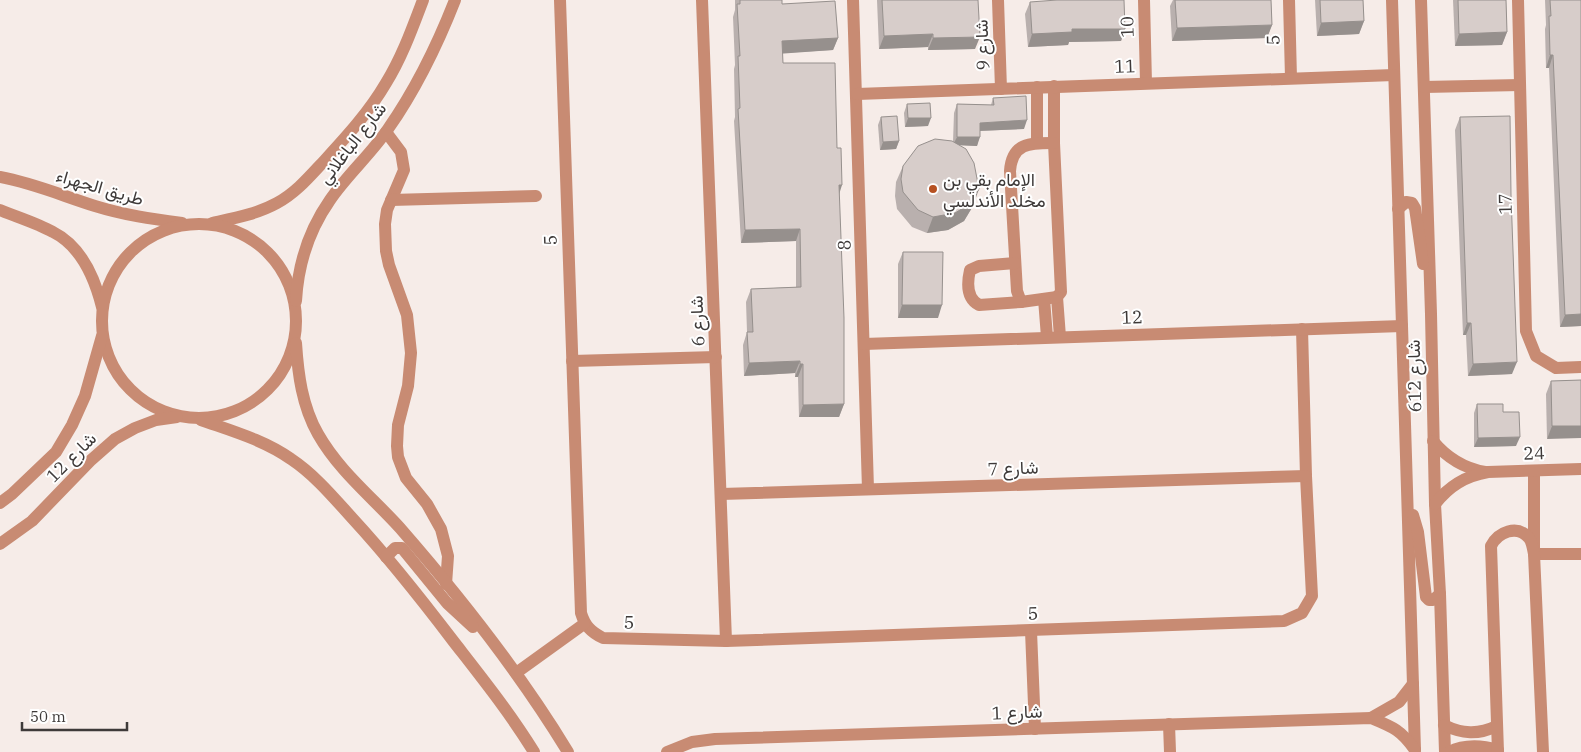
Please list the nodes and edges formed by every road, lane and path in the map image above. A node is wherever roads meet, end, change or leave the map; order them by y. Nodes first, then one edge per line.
1 (423, 0) edge
2 (454, 0) edge
3 (560, 0) edge
4 (702, 0) edge
5 (853, 0) edge
6 (998, 0) edge
7 (1144, 0) edge
8 (1289, 0) edge
9 (1392, 0) edge
10 (1421, 0) edge
11 (1518, 0) edge
12 (1394, 75) junction
13 (1291, 78) junction
14 (1146, 83) junction
15 (1520, 85) junction
16 (1054, 86) junction
17 (1037, 87) junction
18 (1424, 87) junction
19 (1001, 89) junction
20 (857, 94) junction
21 (386, 132) junction
22 (1037, 143) junction
23 (1054, 143) junction
24 (0, 177) edge
25 (536, 196) dead end
26 (391, 200) junction
27 (1398, 209) junction
28 (0, 210) edge
29 (192, 224) junction
30 (207, 224) junction
31 (1015, 263) junction
32 (1051, 298) junction
33 (1022, 302) junction
34 (103, 309) junction
35 (296, 313) junction
36 (1431, 314) junction
37 (1402, 326) junction
38 (1302, 329) junction
39 (295, 330) junction
40 (103, 334) junction
41 (1047, 337) junction
42 (1060, 337) junction
43 (864, 344) junction
44 (716, 357) junction
45 (572, 360) junction
46 (1581, 368) edge
47 (178, 416) junction
48 (196, 419) junction
49 (1433, 441) junction
50 (1581, 469) edge
51 (1534, 471) junction
52 (1488, 472) junction
53 (1306, 476) junction
54 (868, 490) junction
55 (721, 494) junction
56 (1407, 496) junction
57 (0, 503) edge
58 (1435, 504) junction
59 (0, 544) edge
60 (1534, 554) junction
61 (1581, 554) edge
62 (386, 557) junction
63 (446, 584) junction
64 (1440, 594) junction
65 (584, 624) junction
66 (1031, 631) junction
67 (726, 641) junction
68 (499, 650) junction
69 (516, 673) junction
70 (1413, 684) junction
71 (1371, 718) junction
72 (1169, 724) junction
73 (1444, 725) junction
74 (1497, 726) junction
75 (1035, 729) junction
76 (1415, 751) edge
77 (1498, 751) edge
78 (534, 752) edge
79 (570, 752) edge
80 (667, 752) edge
81 (1170, 752) edge
82 (1445, 752) edge
83 (1449, 752) edge
84 (1543, 752) edge

1 - 30 street, شارع الباغلاني
2 - 21 street, شارع الباغلاني
3 - 45 street, 5
4 - 44 street, شارع 6
5 - 20 street, 8
6 - 19 street, شارع 9
7 - 14 street, 10
8 - 13 street, 5
9 - 12 street, شارع 612
10 - 18 street, شارع 612
11 - 15 street, 17
12 - 13 street, 11
12 - 27 street, شارع 612
13 - 14 street, 11
14 - 16 street, 11
15 - 18 street
15 - 46 street, 17
16 - 17 street, 11
16 - 23 street
17 - 19 street, 11
17 - 22 street
18 - 36 street, شارع 612
19 - 20 street, 11
20 - 43 street, 8
21 - 26 street
21 - 35 street, شارع الباغلاني
22 - 23 street
22 - 31 street
23 - 32 street
24 - 29 street, طريق الجهراء
25 - 26 street
26 - 63 street
27 - 36 street
27 - 37 street, شارع 612
28 - 34 street
29 - 30 street
29 - 34 street
30 - 35 street
31 - 33 street
31 - 33 street
32 - 33 street
32 - 41 street
32 - 42 street
34 - 40 street
35 - 39 street, شارع الباغلاني
36 - 49 street, شارع 612
37 - 38 street, 12
37 - 56 street, شارع 612
38 - 42 street, 12
38 - 53 street
39 - 48 street
39 - 63 street
40 - 47 street
40 - 57 street, شارع 12
41 - 42 street, 12
41 - 43 street, 12
43 - 54 street, 8
44 - 45 street
44 - 55 street, شارع 6
45 - 65 street, 5
47 - 48 street
47 - 59 street, شارع 12
48 - 62 street
49 - 52 street, 24
49 - 58 street, شارع 612
50 - 51 street, 24
51 - 52 street, 24
51 - 60 street
52 - 58 street, 24
53 - 54 street, شارع 7
53 - 66 street, 5
54 - 55 street, شارع 7
55 - 67 street, شارع 6
56 - 64 street
56 - 70 street, شارع 612
58 - 64 street, شارع 612
60 - 61 street
60 - 74 street
60 - 84 street
62 - 68 street
62 - 78 street
63 - 68 street
64 - 73 street, شارع 612
65 - 67 street, 5
65 - 69 street
66 - 67 street, 5
66 - 75 street
68 - 69 street
69 - 79 street
70 - 71 street, شارع 1
70 - 76 street, شارع 612
71 - 72 street, شارع 1
71 - 76 street, شارع 1
72 - 75 street, شارع 1
72 - 81 street
73 - 74 street
73 - 82 street, شارع 612
74 - 77 street
75 - 80 street, شارع 1
77 - 83 street

